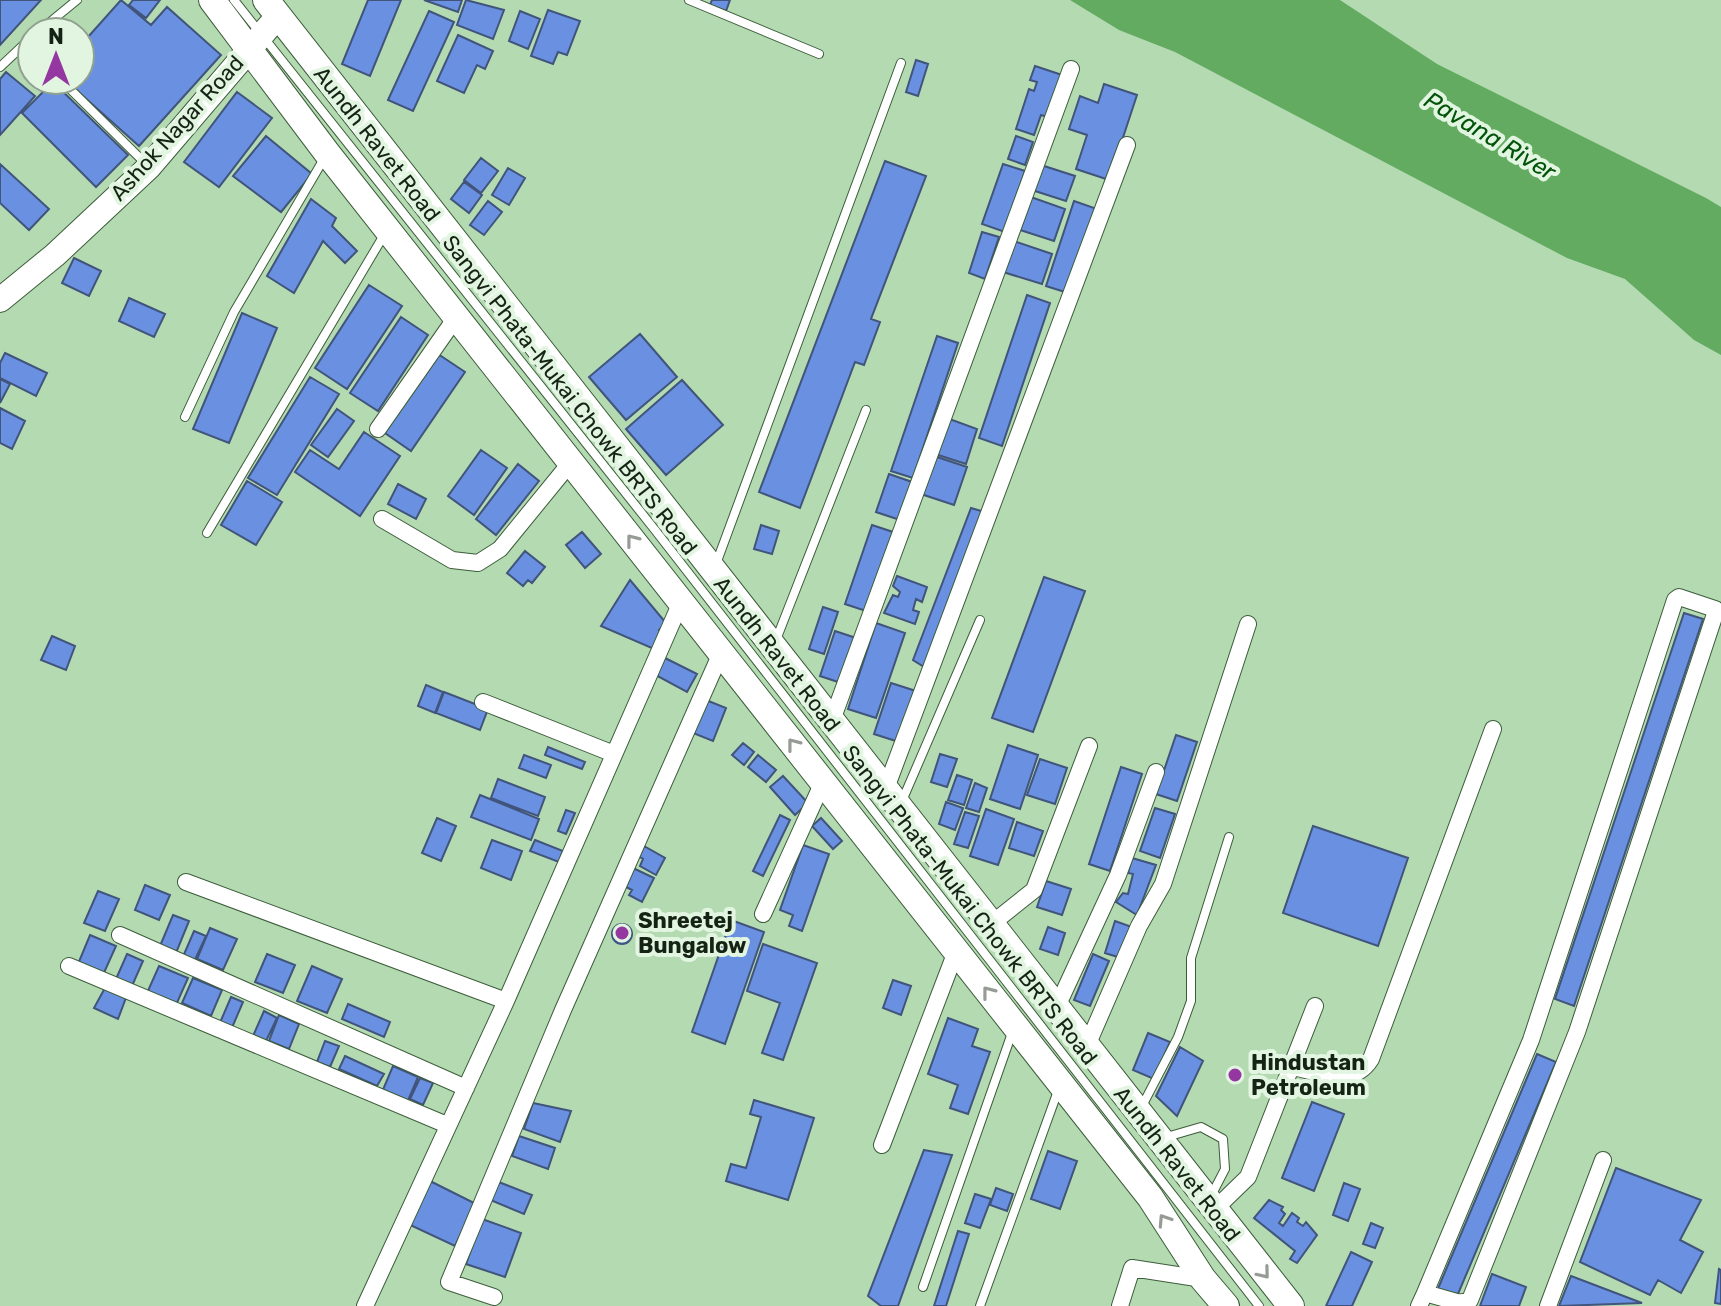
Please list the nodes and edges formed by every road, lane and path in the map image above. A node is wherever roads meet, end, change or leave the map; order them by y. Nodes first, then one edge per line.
1 (77, 0) edge
2 (212, 0) edge
3 (234, 0) edge
4 (689, 0) edge
5 (58, 16) edge
6 (268, 20) edge
7 (16, 52) edge
8 (819, 54) dead end
9 (901, 63) dead end
10 (0, 67) edge
11 (1071, 69) dead end
12 (77, 96) edge
13 (1127, 145) dead end
14 (327, 153) junction
15 (149, 167) junction
16 (388, 228) junction
17 (0, 300) edge
18 (457, 316) junction
19 (866, 410) dead end
20 (185, 417) dead end
21 (378, 429) dead end
22 (571, 462) junction
23 (382, 519) dead end
24 (207, 533) dead end
25 (713, 572) junction
26 (681, 602) junction
27 (980, 620) dead end
28 (1248, 624) dead end
29 (772, 648) junction
30 (721, 653) junction
31 (483, 702) dead end
32 (831, 723) junction
33 (1493, 729) dead end
34 (1089, 746) dead end
35 (614, 754) junction
36 (1156, 772) dead end
37 (823, 782) junction
38 (892, 800) junction
39 (1229, 837) dead end
40 (186, 882) dead end
41 (763, 914) dead end
42 (990, 925) junction
43 (120, 935) dead end
44 (955, 954) junction
45 (69, 966) dead end
46 (506, 1001) junction
47 (1315, 1006) dead end
48 (1056, 1009) junction
49 (1014, 1025) junction
50 (1086, 1048) junction
51 (1292, 1067) junction
52 (1060, 1084) junction
53 (466, 1088) junction
54 (1138, 1114) junction
55 (447, 1125) junction
56 (1158, 1140) junction
57 (882, 1145) dead end
58 (1603, 1160) dead end
59 (1210, 1206) junction
60 (1203, 1279) junction
61 (923, 1287) dead end
62 (494, 1297) dead end
63 (1422, 1299) edge
64 (365, 1306) edge
65 (980, 1306) edge
66 (1120, 1306) edge
67 (1226, 1306) edge
68 (1259, 1306) edge
69 (1291, 1306) edge
70 (1548, 1306) edge

1 - 5 lane
2 - 6 main road, Aundh Ravet Road
3 - 6 lane, Sangvi Phata-Mukai Chowk BRTS Road
4 - 8 lane
6 - 14 main road, Aundh Ravet Road
6 - 15 street, Ashok Nagar Road
6 - 25 main road, Aundh Ravet Road
6 - 68 lane, Sangvi Phata-Mukai Chowk BRTS Road
7 - 10 lane
9 - 25 lane
11 - 32 street
12 - 15 lane
13 - 38 street
14 - 16 main road, Aundh Ravet Road
14 - 20 lane
15 - 17 street, Ashok Nagar Road
16 - 18 main road, Aundh Ravet Road
16 - 24 lane
18 - 21 street
18 - 22 main road, Aundh Ravet Road
19 - 29 lane
22 - 23 street
26 -> 22 main road, Aundh Ravet Road
25 - 29 main road, Aundh Ravet Road
26 - 30 main road, Aundh Ravet Road
26 - 35 street
27 - 38 lane
28 - 50 street
29 - 32 main road, Aundh Ravet Road
37 -> 30 main road, Aundh Ravet Road
30 - 62 street
31 - 35 street
32 - 38 main road, Aundh Ravet Road
33 - 51 street
34 - 42 street
35 - 46 street
36 - 48 street
37 - 41 street
37 - 44 main road, Aundh Ravet Road
38 - 42 main road, Aundh Ravet Road
39 - 54 lane
40 - 46 street
42 - 48 main road, Aundh Ravet Road
43 - 53 street
49 -> 44 main road, Aundh Ravet Road
44 - 57 street
45 - 55 street
46 - 53 street
47 - 51 street
48 - 50 main road, Aundh Ravet Road
49 - 52 main road, Aundh Ravet Road
49 - 61 lane
50 - 54 main road, Aundh Ravet Road
51 - 59 street
60 -> 52 main road, Aundh Ravet Road
52 - 65 lane
53 - 55 street
54 - 56 main road, Aundh Ravet Road
55 - 64 street
56 - 59 main road, Aundh Ravet Road
56 - 59 lane
58 - 70 street
59 -> 69 main road, Aundh Ravet Road
60 - 66 street
60 - 67 main road, Aundh Ravet Road
63 - 63 street

